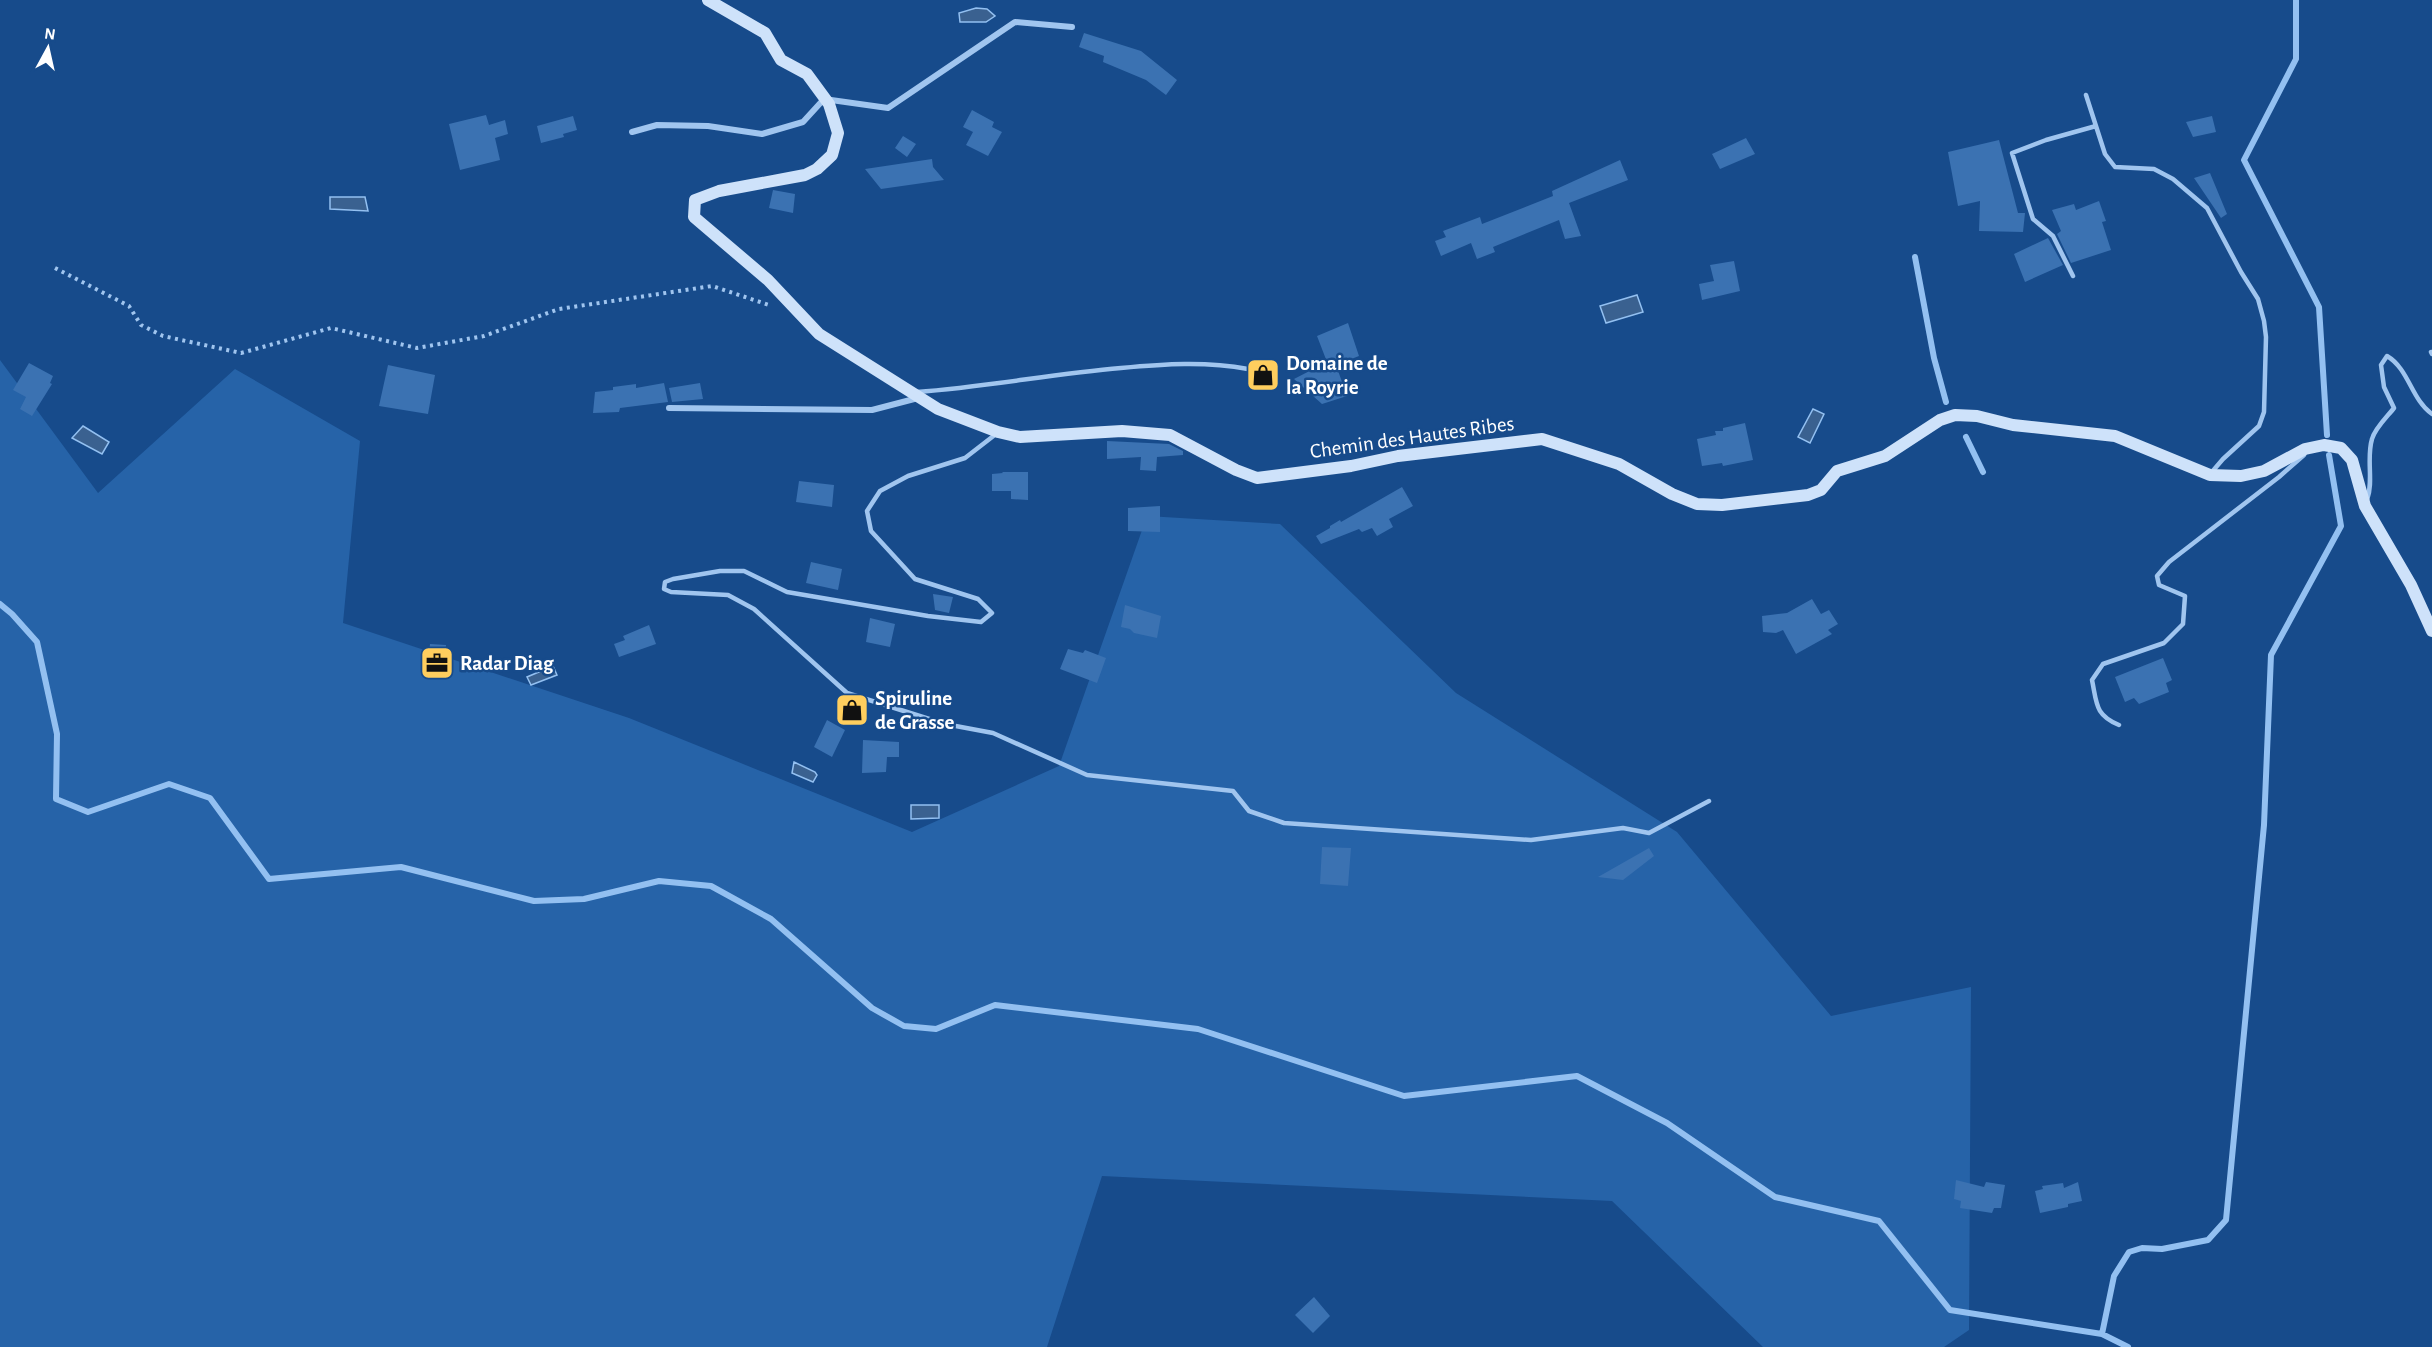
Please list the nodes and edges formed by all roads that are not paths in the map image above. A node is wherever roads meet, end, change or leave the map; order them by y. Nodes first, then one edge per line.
1 (708, 0) edge
2 (1072, 27) dead end
3 (2086, 96) dead end
4 (824, 99) junction
5 (2096, 126) junction
6 (632, 132) dead end
7 (2073, 276) dead end
8 (1248, 369) dead end
9 (915, 395) junction
10 (669, 408) dead end
11 (2432, 414) edge
12 (998, 432) junction
13 (2313, 447) junction
14 (2210, 475) junction
15 (2365, 506) junction
16 (2432, 631) edge
17 (2119, 725) dead end
18 (1708, 801) dead end

1 - 4 street, Chemin des Hautes Ribes
2 - 4 street
3 - 5 lane
4 - 6 street
4 - 9 street, Chemin des Hautes Ribes
5 - 7 lane
5 - 14 lane
8 - 9 lane
9 - 10 street
9 - 12 street, Chemin des Hautes Ribes
11 - 15 lane
12 - 14 street, Chemin des Hautes Ribes
12 - 18 lane
13 - 14 street, Chemin des Hautes Ribes
13 - 15 street, Chemin des Hautes Ribes
13 - 17 lane
15 - 16 street, Chemin des Hautes Ribes

